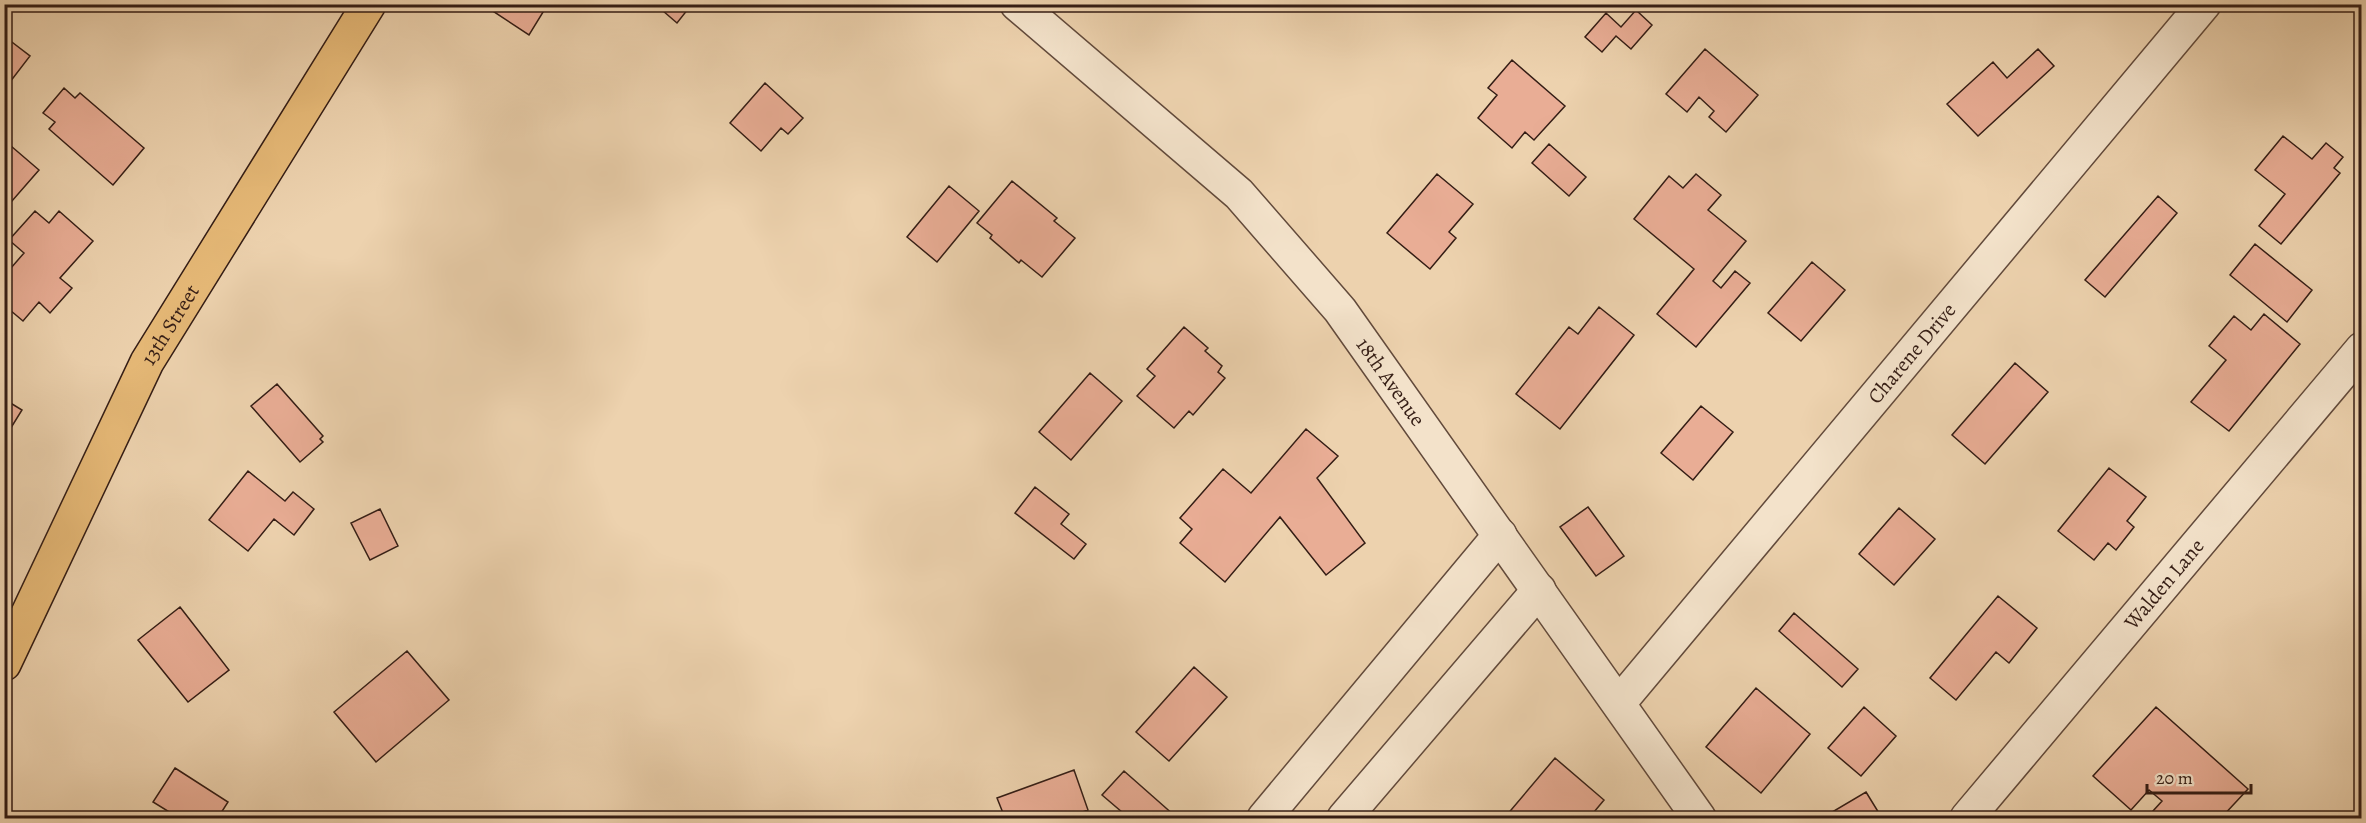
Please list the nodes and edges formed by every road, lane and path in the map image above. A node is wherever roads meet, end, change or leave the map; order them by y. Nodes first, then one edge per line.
1 (369, 4) edge
2 (1017, 4) edge
3 (2204, 4) edge
4 (2361, 349) edge
5 (1500, 535) junction
6 (1539, 590) junction
7 (4, 664) edge
8 (1619, 703) junction
9 (1264, 819) edge
10 (1344, 819) edge
11 (1700, 819) edge
12 (1967, 819) edge

1 - 7 main road, 13th Street
2 - 5 street, 18th Avenue
3 - 8 street, Charene Drive
4 - 12 street, Walden Lane
5 - 6 street, 18th Avenue
5 - 9 street
6 - 8 street, 18th Avenue
6 - 10 street
8 - 11 street, 18th Avenue

